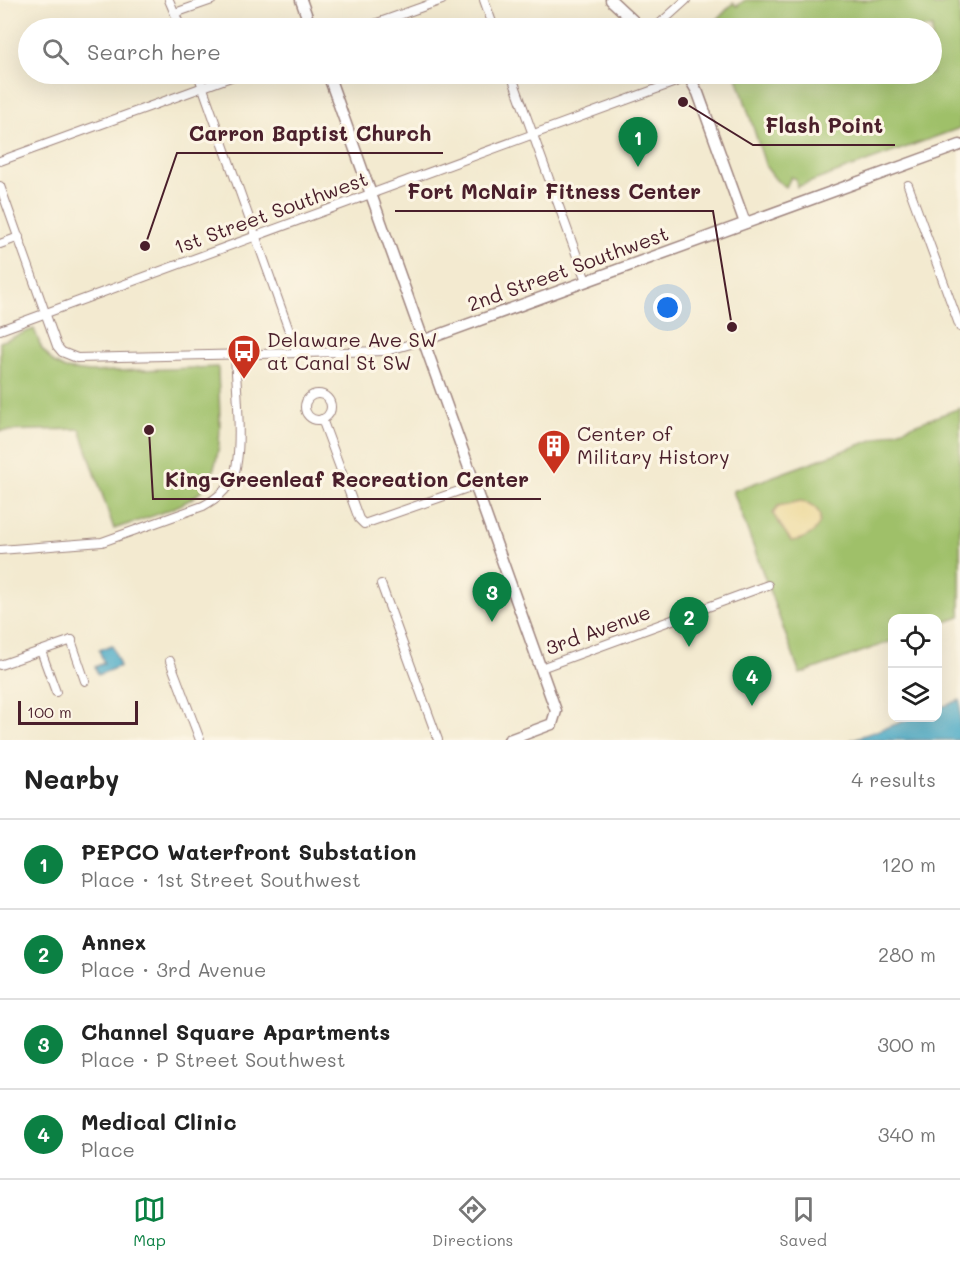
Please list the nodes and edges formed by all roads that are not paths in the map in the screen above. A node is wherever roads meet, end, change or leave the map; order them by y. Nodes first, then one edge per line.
1 (169, 0) edge
2 (212, 0) edge
3 (301, 0) edge
4 (442, 0) edge
5 (484, 0) edge
6 (611, 0) edge
7 (686, 0) edge
8 (175, 14) junction
9 (177, 18) edge
10 (307, 18) edge
11 (391, 18) edge
12 (490, 18) edge
13 (630, 18) edge
14 (666, 18) edge
15 (201, 84) edge
16 (211, 84) edge
17 (332, 84) edge
18 (515, 84) edge
19 (665, 84) edge
20 (691, 84) edge
21 (202, 87) junction
22 (533, 135) junction
23 (960, 145) edge
24 (0, 161) edge
25 (908, 185) dead end
26 (0, 186) edge
27 (372, 194) junction
28 (745, 223) junction
29 (256, 236) junction
30 (19, 237) junction
31 (0, 244) edge
32 (586, 281) junction
33 (45, 313) junction
34 (960, 327) edge
35 (0, 330) edge
36 (425, 340) junction
37 (297, 353) junction
38 (236, 355) junction
39 (322, 419) dead end
40 (476, 485) junction
41 (0, 550) edge
42 (381, 584) dead end
43 (768, 585) dead end
44 (40, 651) junction
45 (170, 661) dead end
46 (0, 665) edge
47 (541, 668) junction
48 (85, 681) dead end
49 (56, 692) dead end
50 (200, 740) edge
51 (438, 740) edge
52 (509, 740) edge

1 - 8 street
2 - 8 street
3 - 10 street
4 - 11 street
5 - 12 street
6 - 13 street
7 - 14 street
8 - 9 street
15 - 21 street
16 - 21 street
17 - 27 street
18 - 22 street
19 - 22 street, 1st Street Southwest
20 - 28 street
21 - 24 street
21 - 29 street
22 - 27 street, 1st Street Southwest
22 - 32 street
23 - 28 street, 2nd Street Southwest
25 - 34 street
26 - 30 street
27 - 29 street, 1st Street Southwest
27 - 36 street
28 - 32 street, 2nd Street Southwest
29 - 33 street, 1st Street Southwest
29 - 37 street
30 - 31 street
30 - 33 street
32 - 36 street, 2nd Street Southwest
33 - 35 street, 1st Street Southwest
33 - 38 street
36 - 37 street
36 - 40 street
37 - 38 street
38 - 41 street
39 - 40 street
40 - 47 street
42 - 51 street
43 - 47 street, 3rd Avenue
44 - 46 street
44 - 48 street
44 - 49 street
45 - 50 street
47 - 52 street

